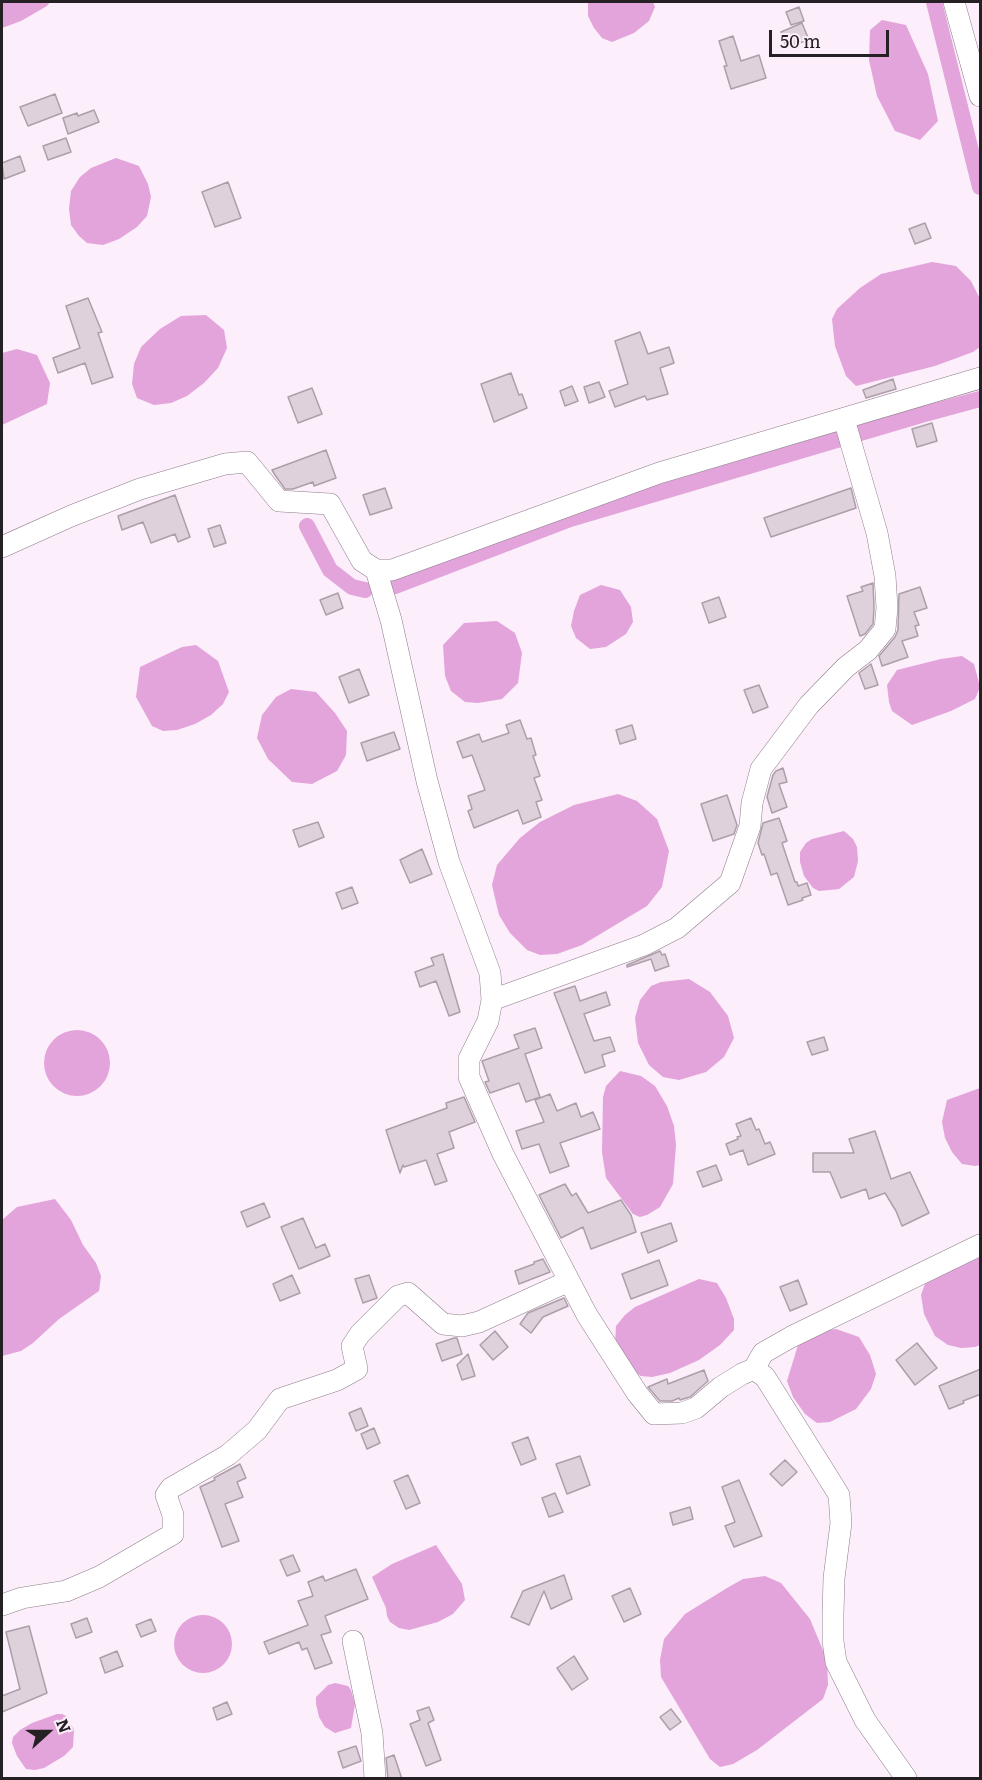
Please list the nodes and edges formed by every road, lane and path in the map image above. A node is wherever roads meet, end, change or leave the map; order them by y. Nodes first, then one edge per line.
1 (954, 2) edge
2 (981, 96) edge
3 (981, 378) edge
4 (844, 419) junction
5 (2, 547) edge
6 (376, 570) junction
7 (492, 1000) junction
8 (981, 1245) edge
9 (569, 1281) junction
10 (754, 1369) junction
11 (2, 1605) edge
12 (353, 1641) dead end
13 (375, 1779) edge
14 (906, 1779) edge

1 - 2 street
3 - 4 street
4 - 6 street
4 - 7 street
5 - 6 street
6 - 7 street
7 - 9 street
8 - 10 street
9 - 10 street
9 - 11 street
10 - 14 street
12 - 13 street

